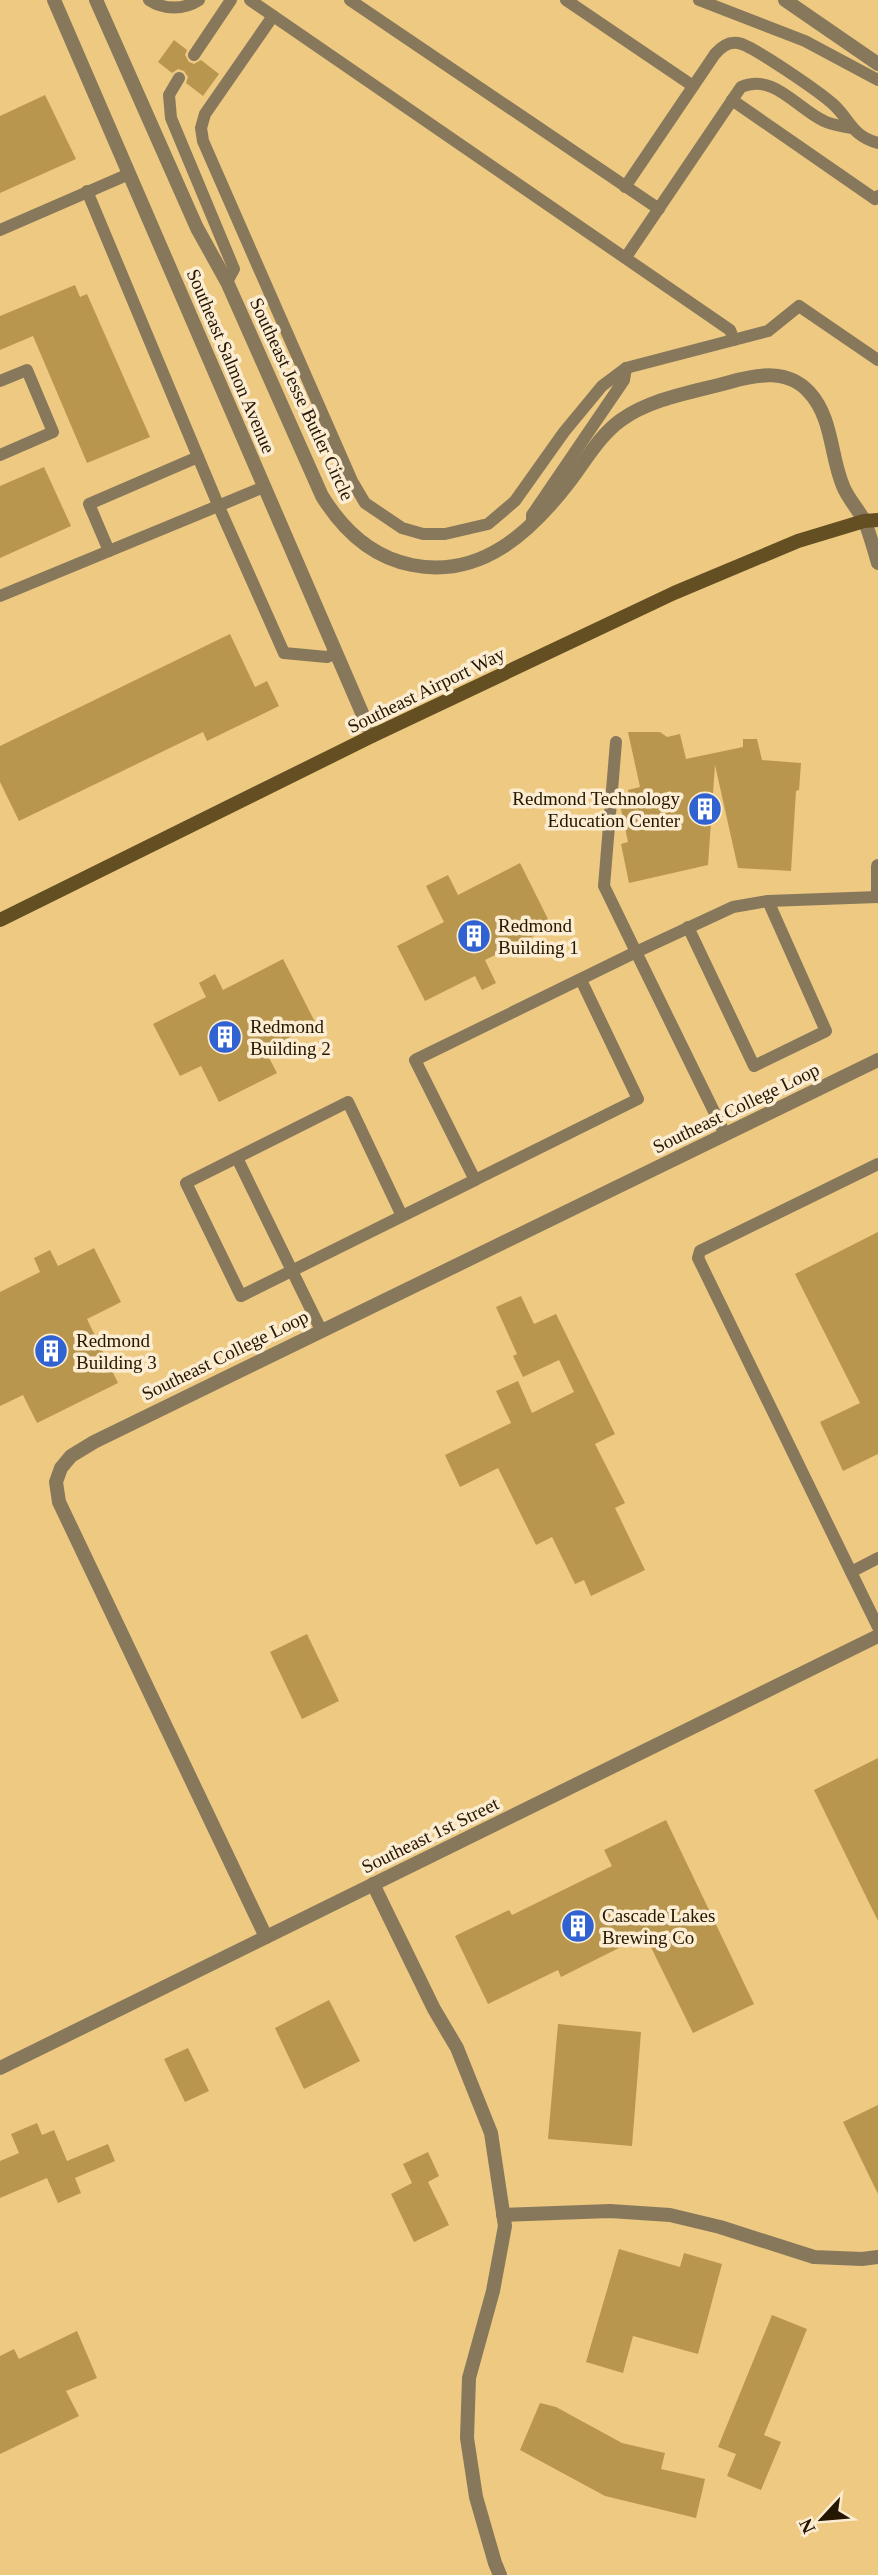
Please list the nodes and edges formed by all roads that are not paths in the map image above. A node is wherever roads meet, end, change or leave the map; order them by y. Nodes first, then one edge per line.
1 (54, 0) edge
2 (96, 0) edge
3 (149, 0) edge
4 (199, 0) edge
5 (231, 0) edge
6 (250, 0) edge
7 (350, 0) edge
8 (566, 0) edge
9 (699, 0) edge
10 (785, 0) edge
11 (273, 16) junction
12 (194, 55) dead end
13 (878, 64) edge
14 (179, 78) dead end
15 (878, 80) edge
16 (693, 86) junction
17 (732, 100) junction
18 (851, 128) junction
19 (878, 143) edge
20 (129, 174) junction
21 (625, 187) junction
22 (87, 191) junction
23 (878, 196) edge
24 (659, 209) junction
25 (0, 230) edge
26 (626, 257) junction
27 (227, 282) junction
28 (734, 340) junction
29 (878, 360) edge
30 (626, 368) junction
31 (0, 381) edge
32 (0, 455) edge
33 (198, 457) junction
34 (264, 487) junction
35 (219, 507) junction
36 (871, 521) edge
37 (532, 524) junction
38 (109, 551) junction
39 (878, 563) edge
40 (0, 596) edge
41 (336, 653) junction
42 (372, 736) junction
43 (615, 742) dead end
44 (878, 866) edge
45 (878, 891) edge
46 (878, 897) edge
47 (768, 901) junction
48 (0, 920) edge
49 (688, 927) junction
50 (636, 952) junction
51 (581, 980) junction
52 (878, 1060) edge
53 (725, 1134) junction
54 (237, 1158) junction
55 (878, 1164) edge
56 (475, 1180) junction
57 (402, 1216) junction
58 (292, 1270) junction
59 (321, 1330) junction
60 (878, 1558) edge
61 (851, 1572) junction
62 (878, 1627) edge
63 (878, 1636) edge
64 (373, 1884) junction
65 (266, 1937) junction
66 (0, 2068) edge
67 (503, 2215) junction
68 (878, 2257) edge
69 (500, 2575) edge

1 - 20 street, Southeast Salmon Avenue
2 - 27 street, Southeast Jesse Butler Circle
3 - 4 lane
5 - 12 lane
6 - 11 lane
7 - 21 lane
8 - 16 lane
9 - 15 lane
10 - 13 street
11 - 26 lane
11 - 30 lane
14 - 27 lane
16 - 18 lane
16 - 21 lane
17 - 18 lane
17 - 23 lane
17 - 24 lane
18 - 19 lane
20 - 22 lane
20 - 34 street, Southeast Salmon Avenue
21 - 24 lane
22 - 25 lane
22 - 33 lane
24 - 26 lane
26 - 28 lane
27 - 37 street, Southeast Jesse Butler Circle
28 - 29 lane
28 - 30 lane
30 - 37 lane
31 - 32 lane
33 - 35 lane
33 - 38 lane
34 - 35 lane
34 - 41 street, Southeast Salmon Avenue
35 - 38 lane
35 - 41 lane
36 - 37 street, Southeast Jesse Butler Circle
36 - 39 street, Southeast Jesse Butler Circle
36 - 42 main road, Southeast Airport Way
38 - 40 lane
41 - 42 street, Southeast Salmon Avenue
42 - 48 main road, Southeast Airport Way
43 - 50 lane
44 - 45 street
46 - 47 lane
47 - 49 lane
47 - 49 lane
49 - 50 lane
50 - 51 lane
50 - 53 lane
51 - 56 lane
51 - 56 lane
52 - 53 street, Southeast College Loop
53 - 59 street, Southeast College Loop
54 - 57 lane
54 - 58 lane
54 - 58 lane
55 - 61 lane
56 - 57 lane
57 - 58 lane
58 - 59 lane
59 - 65 street, Southeast College Loop
60 - 61 lane
61 - 62 lane
63 - 64 street, Southeast 1st Street
64 - 65 street, Southeast 1st Street
64 - 67 street
65 - 66 street, Southeast 1st Street
67 - 68 street
67 - 69 street

